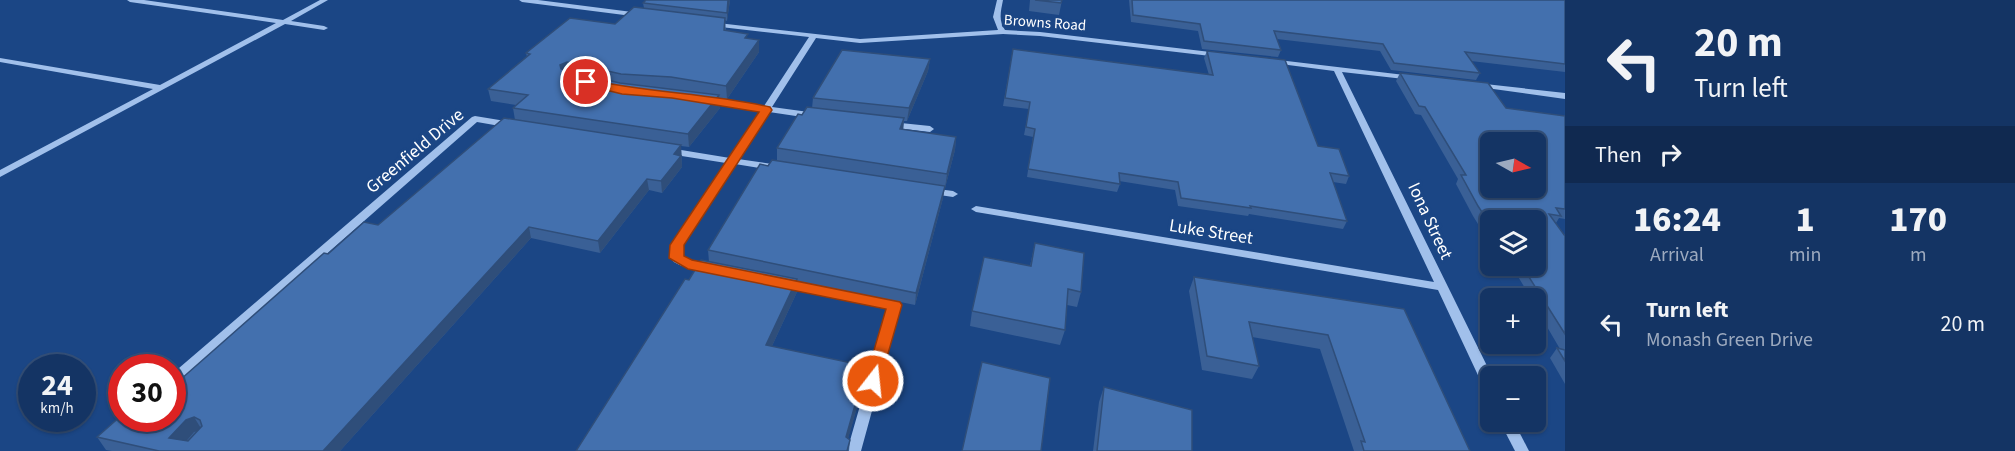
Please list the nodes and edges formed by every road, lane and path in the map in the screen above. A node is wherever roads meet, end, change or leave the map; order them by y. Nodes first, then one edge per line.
1 (130, 0) edge
2 (325, 0) edge
3 (522, 0) edge
4 (1000, 0) edge
5 (650, 16) edge
6 (283, 22) junction
7 (697, 22) edge
8 (324, 28) dead end
9 (1003, 32) junction
10 (814, 36) junction
11 (1230, 56) edge
12 (0, 60) edge
13 (1266, 60) edge
14 (1337, 69) junction
15 (1418, 78) edge
16 (1464, 84) edge
17 (159, 87) junction
18 (1565, 96) edge
19 (696, 98) edge
20 (766, 110) junction
21 (825, 117) edge
22 (883, 124) edge
23 (522, 127) edge
24 (930, 129) dead end
25 (663, 150) edge
26 (734, 161) junction
27 (780, 168) edge
28 (0, 174) edge
29 (918, 189) edge
30 (953, 194) dead end
31 (976, 209) dead end
32 (722, 271) edge
33 (768, 280) edge
34 (1441, 286) junction
35 (1480, 366) edge
36 (186, 370) edge
37 (1512, 432) edge
38 (854, 451) edge
39 (1522, 451) edge

1 - 6 street
2 - 6 street
3 - 5 street
4 - 9 street
6 - 8 street
6 - 17 street
7 - 10 street, Browns Road
9 - 10 street, Browns Road
9 - 11 street, Browns Road
10 - 20 street
12 - 17 street
13 - 14 street
14 - 15 street
14 - 34 street, Iona Street
16 - 18 street
17 - 28 street
19 - 20 street
20 - 21 street
20 - 26 street
22 - 24 street
23 - 36 street, Greenfield Drive
25 - 26 street
26 - 27 street
26 - 32 street
29 - 30 street
31 - 34 street, Luke Street
33 - 38 street
34 - 35 street, Iona Street
37 - 39 street

